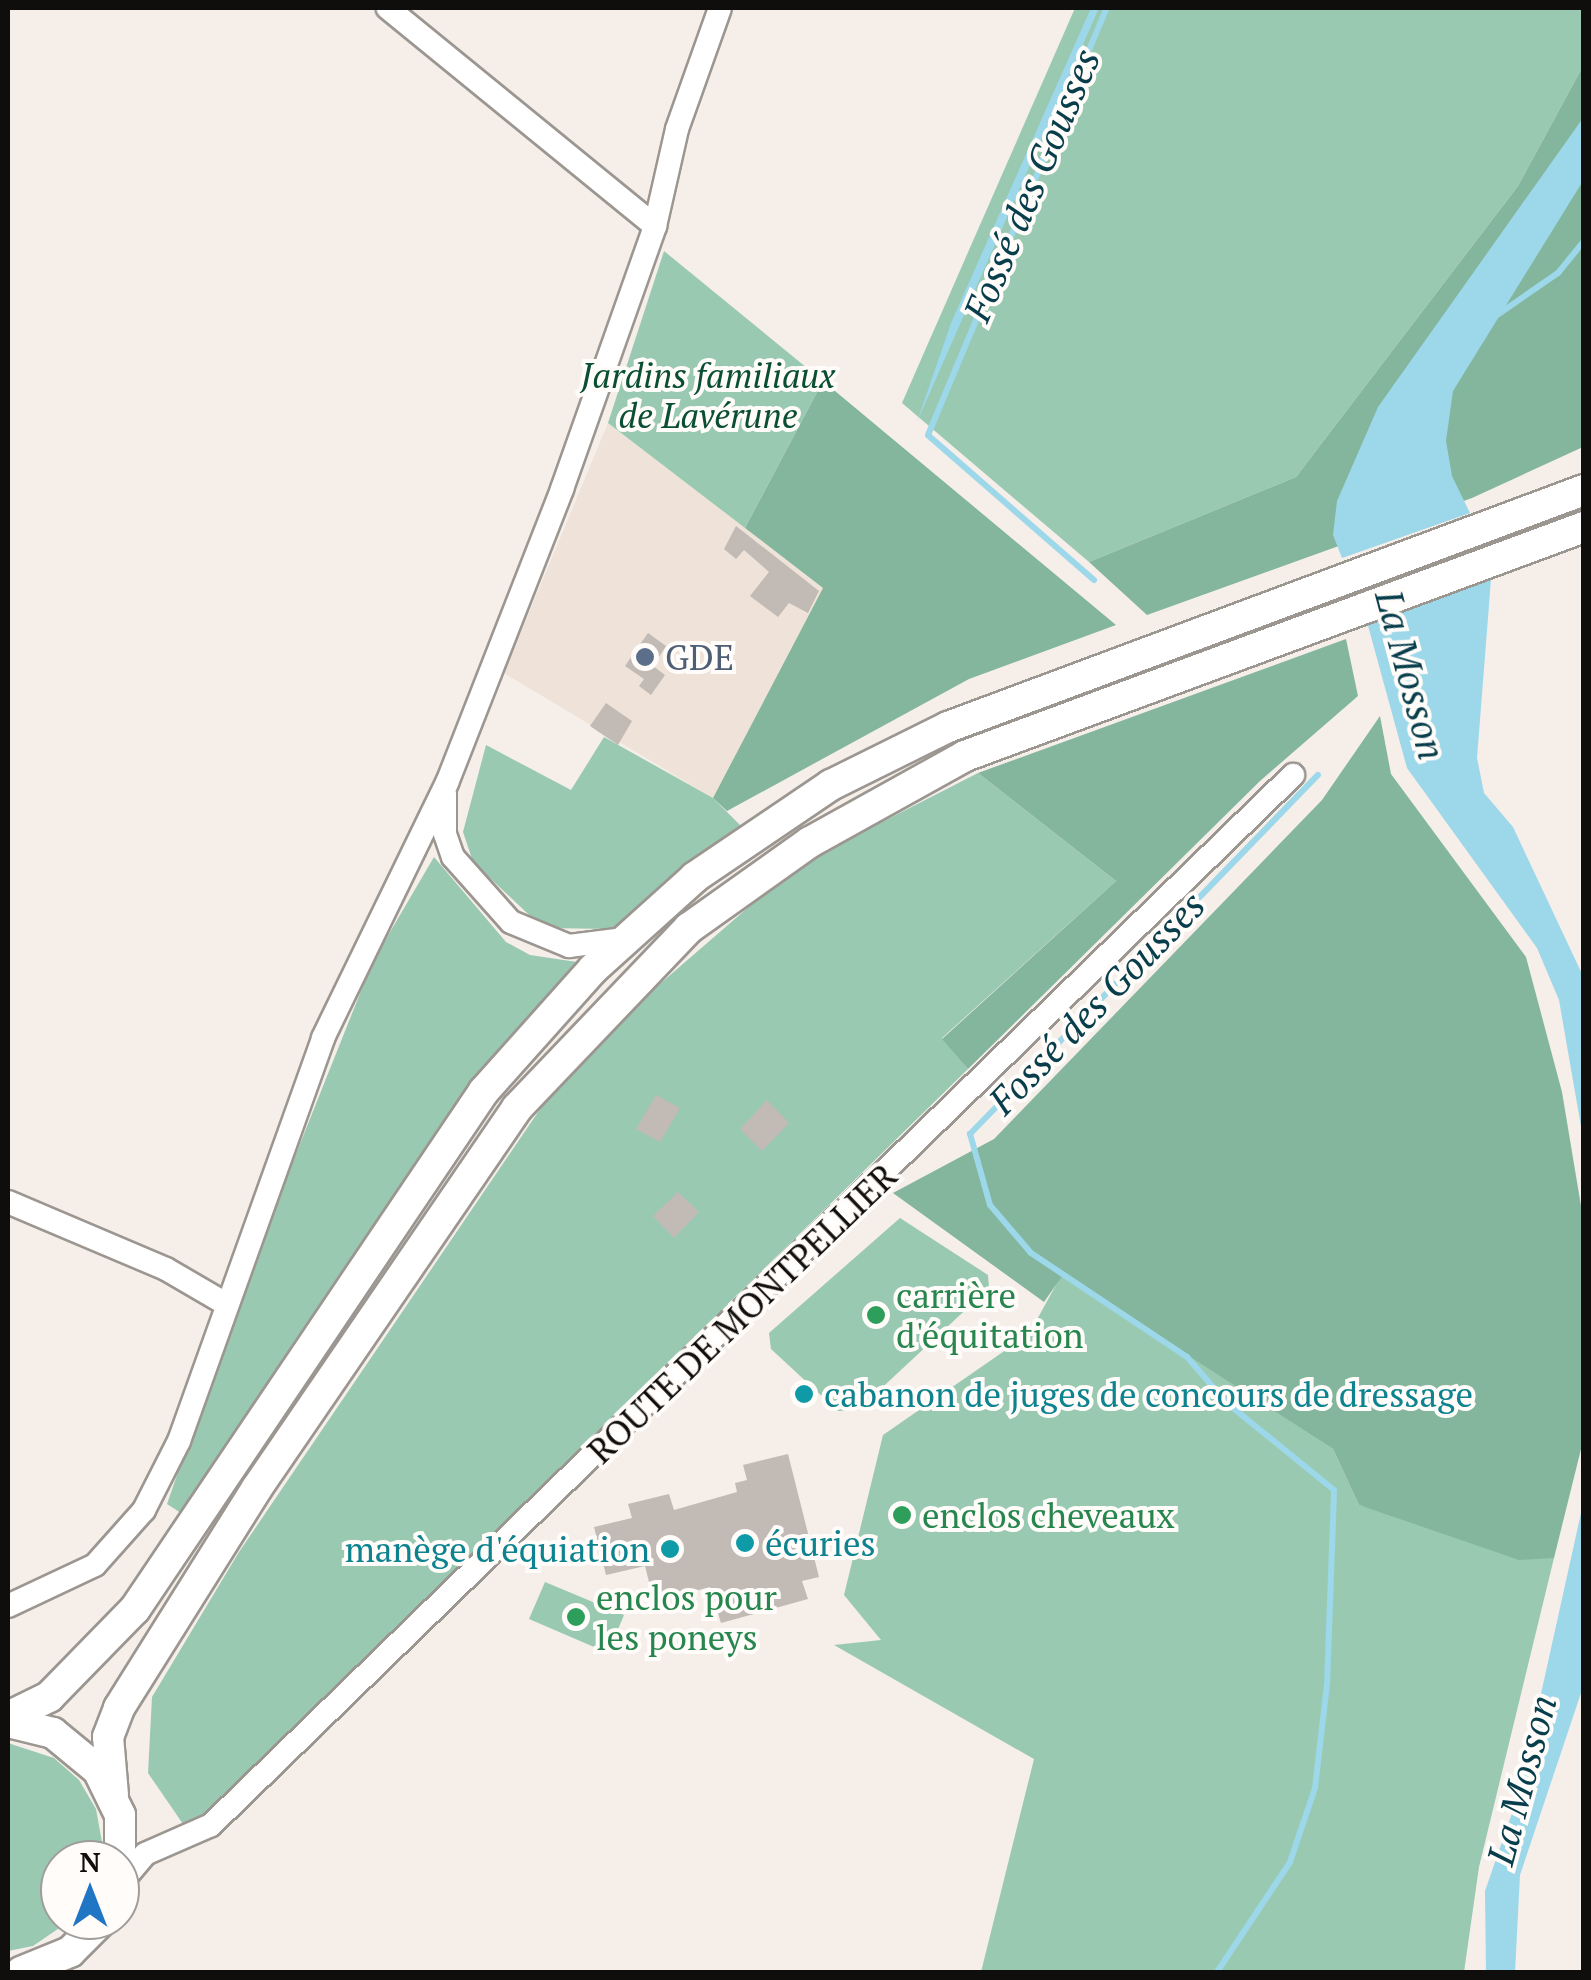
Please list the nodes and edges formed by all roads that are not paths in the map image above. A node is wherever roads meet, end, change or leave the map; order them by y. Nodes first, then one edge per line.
1 (388, 8) edge
2 (720, 8) edge
3 (655, 226) junction
4 (1584, 490) edge
5 (1584, 527) edge
6 (1293, 775) dead end
7 (447, 784) junction
8 (445, 834) junction
9 (413, 853) junction
10 (624, 939) junction
11 (8, 1202) edge
12 (226, 1304) junction
13 (8, 1606) edge
14 (8, 1719) edge
15 (117, 1805) junction
16 (182, 1838) junction
17 (118, 1840) edge
18 (140, 1860) edge
19 (82, 1940) edge
20 (27, 1972) edge

1 - 3 street
2 - 3 street
3 - 7 street
4 - 10 main road
5 - 15 main road
6 - 16 street, ROUTE DE MONTPELLIER
7 - 8 street
7 - 9 street
8 - 9 street
8 - 10 street
9 - 12 street
10 - 14 main road
11 - 12 street
12 - 13 street
14 - 15 main road
15 - 16 street
15 - 17 main road
16 - 18 street, ROUTE DE MONTPELLIER
19 - 20 main road

